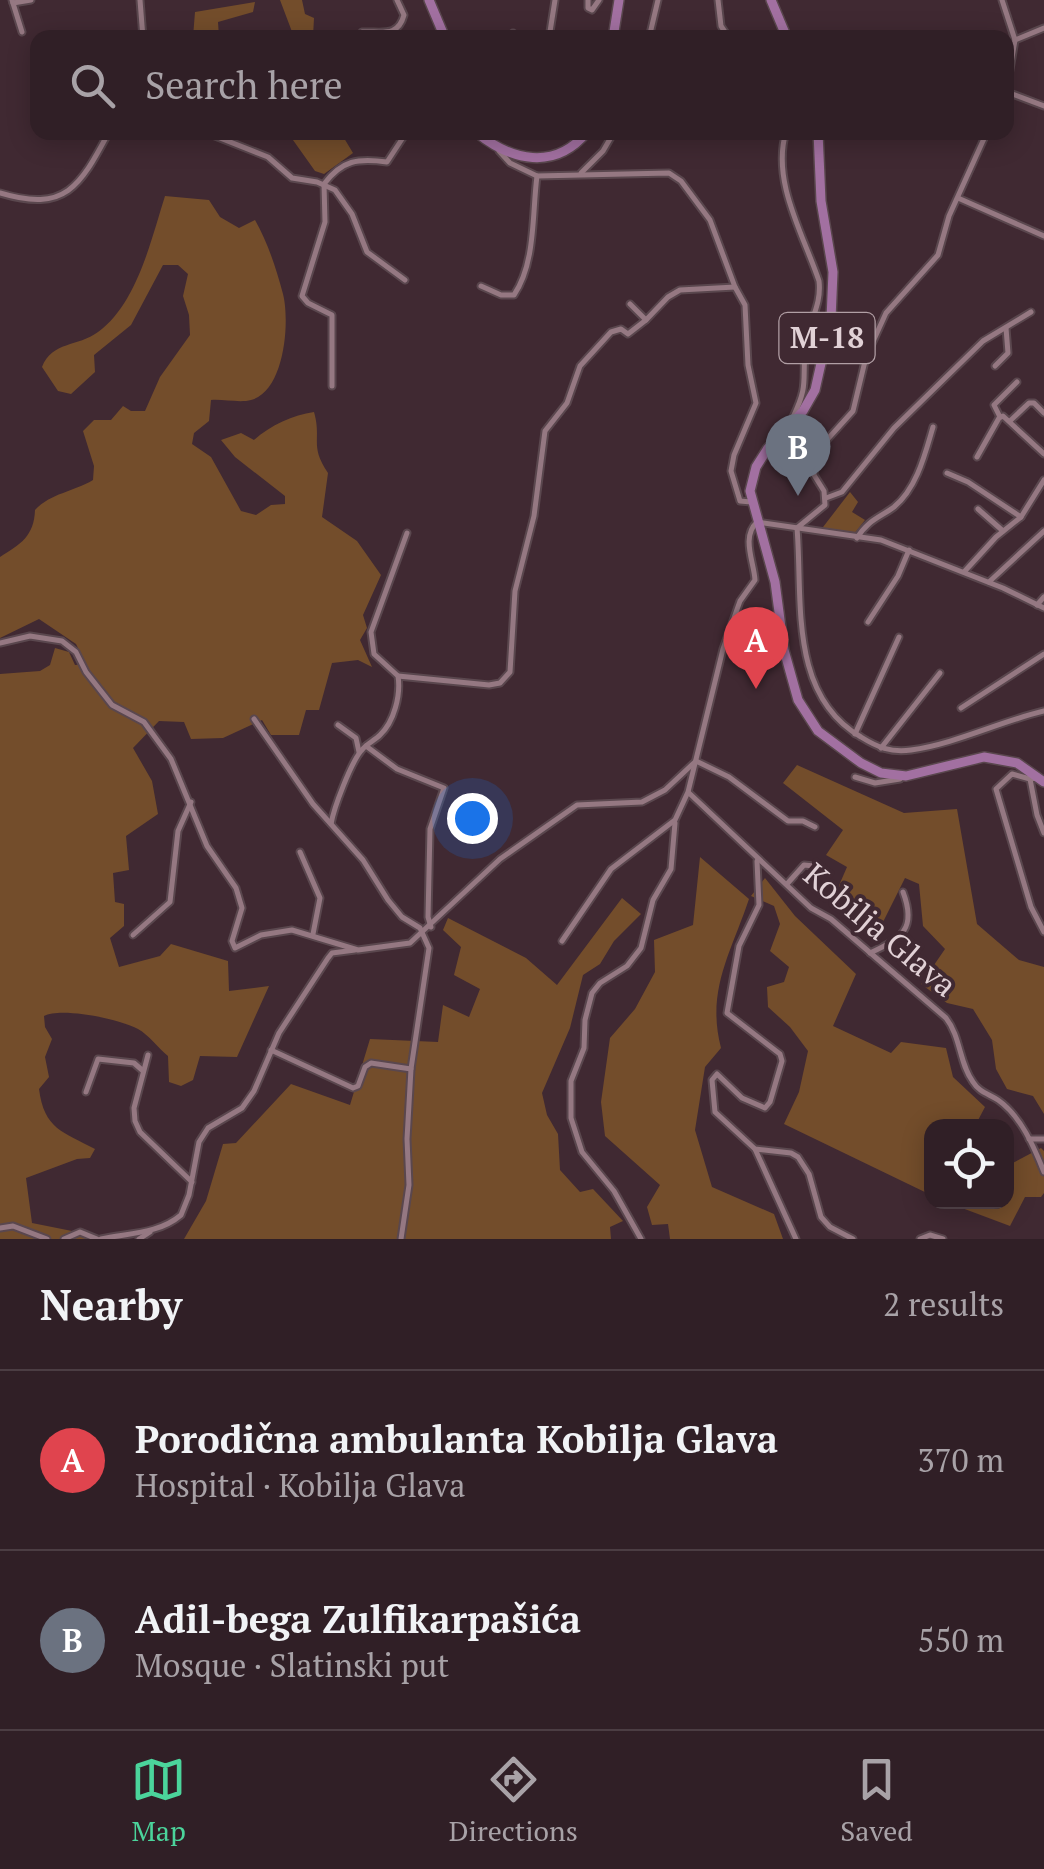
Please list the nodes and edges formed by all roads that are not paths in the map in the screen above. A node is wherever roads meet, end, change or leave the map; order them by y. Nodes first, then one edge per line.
1 (31, 0) edge
2 (140, 0) edge
3 (396, 0) edge
4 (428, 0) edge
5 (555, 0) edge
6 (588, 0) edge
7 (599, 0) edge
8 (619, 0) edge
9 (658, 0) edge
10 (718, 0) edge
11 (771, 0) edge
12 (1002, 0) edge
13 (13, 2) edge
14 (1044, 28) edge
15 (142, 30) edge
16 (394, 30) edge
17 (441, 30) edge
18 (550, 30) edge
19 (615, 30) edge
20 (651, 30) edge
21 (724, 30) edge
22 (784, 30) edge
23 (1012, 30) edge
24 (22, 32) dead end
25 (1014, 37) edge
26 (1015, 40) junction
27 (1014, 46) edge
28 (1014, 95) edge
29 (1044, 106) edge
30 (104, 140) edge
31 (226, 140) edge
32 (401, 140) edge
33 (486, 140) edge
34 (581, 140) edge
35 (610, 140) edge
36 (784, 140) edge
37 (818, 140) edge
38 (984, 140) edge
39 (497, 149) junction
40 (579, 175) junction
41 (537, 176) junction
42 (324, 184) junction
43 (0, 193) edge
44 (958, 198) junction
45 (1044, 236) edge
46 (404, 280) dead end
47 (481, 286) dead end
48 (735, 287) junction
49 (630, 304) dead end
50 (1031, 312) dead end
51 (646, 320) junction
52 (1006, 328) junction
53 (995, 366) dead end
54 (1017, 382) dead end
55 (332, 386) dead end
56 (1044, 414) edge
57 (1000, 418) junction
58 (1011, 420) junction
59 (933, 427) dead end
60 (786, 431) junction
61 (1044, 454) edge
62 (977, 457) dead end
63 (947, 473) dead end
64 (1044, 480) edge
65 (826, 498) junction
66 (751, 502) junction
67 (978, 509) dead end
68 (1021, 516) junction
69 (757, 522) junction
70 (796, 528) junction
71 (1003, 531) junction
72 (1044, 531) edge
73 (408, 533) dead end
74 (857, 538) junction
75 (909, 550) junction
76 (964, 572) junction
77 (989, 582) junction
78 (1044, 597) edge
79 (1040, 606) edge
80 (868, 622) dead end
81 (900, 638) dead end
82 (0, 643) edge
83 (1044, 654) edge
84 (940, 673) dead end
85 (398, 676) junction
86 (961, 708) dead end
87 (1044, 710) edge
88 (254, 719) dead end
89 (338, 725) dead end
90 (855, 734) junction
91 (366, 746) junction
92 (881, 748) junction
93 (359, 752) junction
94 (696, 761) junction
95 (901, 776) junction
96 (855, 777) dead end
97 (1037, 779) edge
98 (688, 792) junction
99 (191, 802) junction
100 (675, 820) junction
101 (331, 824) junction
102 (815, 826) dead end
103 (1044, 832) edge
104 (300, 852) dead end
105 (757, 861) junction
106 (819, 871) dead end
107 (787, 884) junction
108 (904, 892) dead end
109 (431, 927) junction
110 (1044, 932) edge
111 (133, 934) dead end
112 (314, 934) junction
113 (424, 934) junction
114 (562, 940) dead end
115 (358, 950) junction
116 (870, 953) junction
117 (271, 1050) junction
118 (148, 1055) dead end
119 (411, 1069) junction
120 (142, 1070) junction
121 (86, 1092) dead end
122 (1029, 1139) junction
123 (1044, 1139) edge
124 (755, 1149) junction
125 (1044, 1172) edge
126 (192, 1182) junction
127 (0, 1228) edge
128 (152, 1231) junction
129 (47, 1239) edge
130 (64, 1239) edge
131 (99, 1239) edge
132 (140, 1239) edge
133 (400, 1239) edge
134 (641, 1239) edge
135 (796, 1239) edge
136 (853, 1239) edge
137 (920, 1239) edge
138 (943, 1239) edge

1 - 13 street
2 - 15 street
3 - 16 street
4 - 17 main road
5 - 18 street
6 - 7 street
8 - 19 main road
9 - 20 street
10 - 21 street
11 - 22 main road
12 - 23 street
13 - 24 street
14 - 26 street
25 - 26 street
26 - 27 street
28 - 29 street
30 - 43 street
31 - 42 street
32 - 42 street
33 - 39 main road
34 - 39 main road
35 - 40 street
36 - 60 street
37 - 60 main road, M-18
38 - 44 street
39 - 41 street
40 - 41 street
40 - 48 street
41 - 47 street
42 - 46 street
42 - 55 street
44 - 45 street
44 - 65 street
48 - 51 street
48 - 66 street
49 - 51 street
50 - 52 street
51 - 85 street
52 - 53 street
52 - 65 street
54 - 57 street
56 - 58 street
57 - 58 street
57 - 62 street
58 - 61 street
59 - 74 street
60 - 66 main road, M-18
63 - 68 street
64 - 68 street
65 - 70 street
66 - 69 main road
67 - 71 street
68 - 71 street
69 - 70 street
69 - 94 street
69 - 95 main road
70 - 74 street
70 - 90 street
71 - 76 street
72 - 77 street
73 - 85 street
74 - 75 street
75 - 76 street
75 - 80 street
76 - 77 street
77 - 79 street
78 - 79 street
81 - 90 street
82 - 99 street
83 - 86 street
84 - 92 street
85 - 91 street
87 - 92 street
88 - 101 street
89 - 93 street
90 - 92 street
91 - 93 street
91 - 109 street
93 - 101 street
94 - 98 street
94 - 102 street, Kobilja Glava
94 - 109 street
95 - 96 street
95 - 97 main road
97 - 103 street
97 - 110 street
98 - 100 street
98 - 105 street, Kobilja Glava
99 - 111 street
99 - 112 street
100 - 114 street
100 - 134 street
101 - 113 street
104 - 112 street
105 - 107 street, Kobilja Glava
105 - 124 street, Kobilja Glava
106 - 107 street
107 - 116 street, Kobilja Glava
108 - 116 street
109 - 113 street
112 - 115 street
113 - 115 street
113 - 119 street
115 - 117 street
116 - 122 street, Kobilja Glava
117 - 119 street
117 - 126 street
118 - 120 street
119 - 133 street
120 - 121 street
120 - 126 street
122 - 123 street
122 - 125 street, Kobilja Glava
124 - 135 street
124 - 136 street, Kobilja Glava
126 - 128 street
127 - 129 street
128 - 131 street
128 - 132 street
130 - 131 street
137 - 138 street

